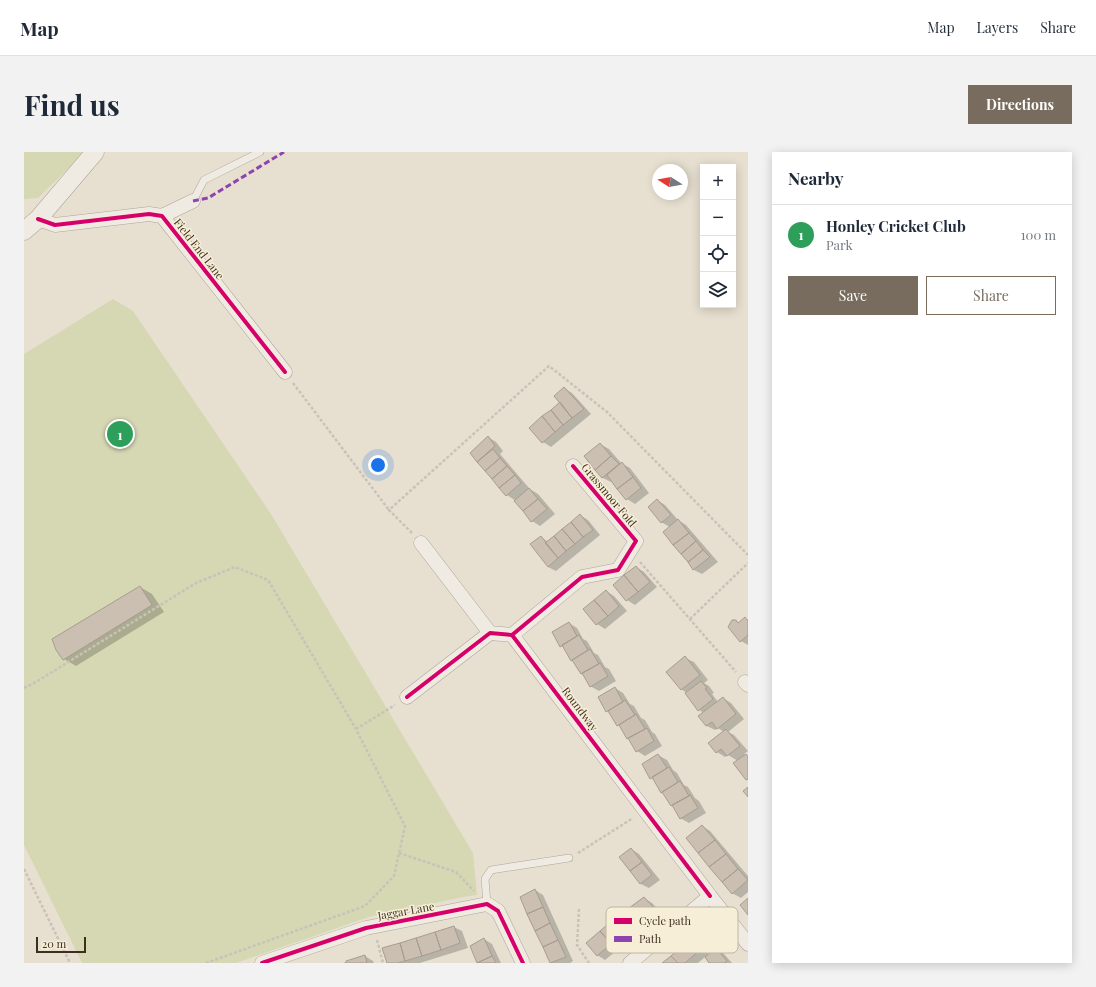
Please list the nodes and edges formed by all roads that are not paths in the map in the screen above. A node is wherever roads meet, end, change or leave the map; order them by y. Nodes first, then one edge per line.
1 (95, 152) edge
2 (260, 152) edge
3 (193, 201) joint
4 (162, 216) junction
5 (38, 219) junction
6 (24, 231) edge
7 (285, 372) road end
8 (574, 466) dead end
9 (421, 544) road end
10 (490, 633) junction
11 (512, 635) junction
12 (407, 697) road end
13 (569, 858) road end
14 (710, 896) junction
15 (487, 904) junction
16 (697, 907) edge
17 (719, 907) edge
18 (738, 931) edge
19 (748, 944) edge
20 (642, 953) edge
21 (262, 963) edge
22 (523, 963) edge
23 (630, 963) edge

1 - 5 street
2 - 3 lane
3 - 4 street
4 - 5 street, Field End Lane
4 - 7 street, Field End Lane
5 - 6 street
8 - 11 street, Grassmoor Fold
9 - 10 street
10 - 11 street
10 - 12 street
11 - 14 street, Roundway
13 - 15 lane
14 - 16 street
14 - 17 street, Roundway
15 - 21 street, Jaggar Lane
15 - 22 street
18 - 19 street, Roundway
20 - 23 street

